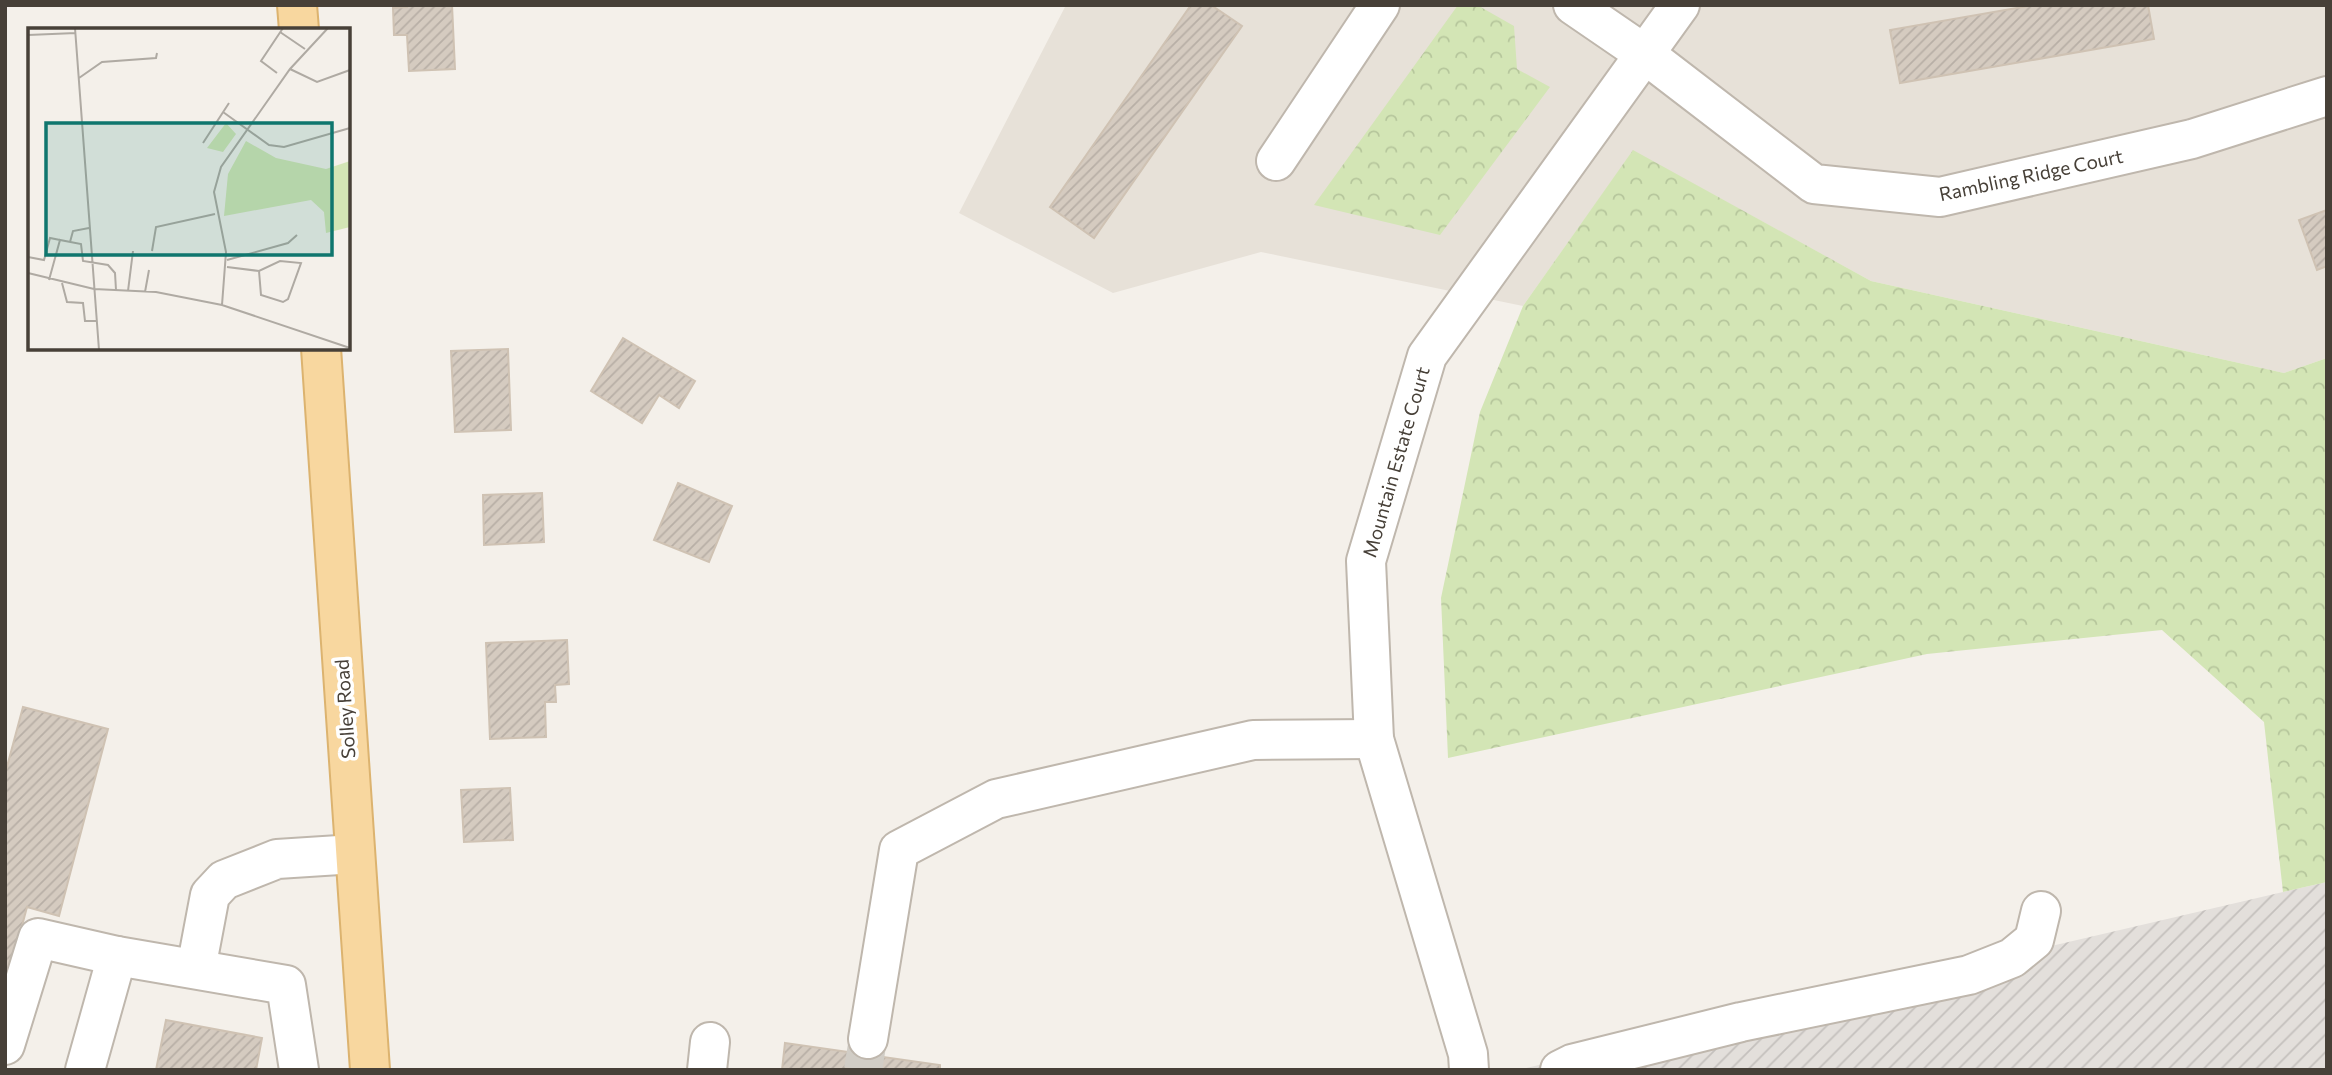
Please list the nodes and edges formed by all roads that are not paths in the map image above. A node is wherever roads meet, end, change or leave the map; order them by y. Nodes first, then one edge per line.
1 (297, 5) edge
2 (1380, 5) edge
3 (1573, 5) edge
4 (1680, 5) edge
5 (299, 28) edge
6 (1646, 55) junction
7 (2327, 96) edge
8 (1276, 161) dead end
9 (321, 350) edge
10 (1374, 739) junction
11 (355, 854) junction
12 (2042, 911) dead end
13 (117, 956) junction
14 (196, 969) junction
15 (868, 1039) tunnel mouth
16 (5, 1045) edge
17 (85, 1070) edge
18 (299, 1070) edge
19 (370, 1070) edge
20 (1469, 1070) edge
21 (1560, 1070) edge

1 - 5 main road
2 - 8 street
3 - 6 street, Rambling Ridge Court
4 - 6 street, Mountain Estate Court
6 - 7 street, Rambling Ridge Court
6 - 10 street, Mountain Estate Court
9 - 11 main road, Solley Road
10 - 15 street
10 - 20 street, Mountain Estate Court
11 - 14 street
11 - 19 main road, Solley Road
12 - 21 street
13 - 14 street
13 - 16 street
13 - 17 street
14 - 18 street

